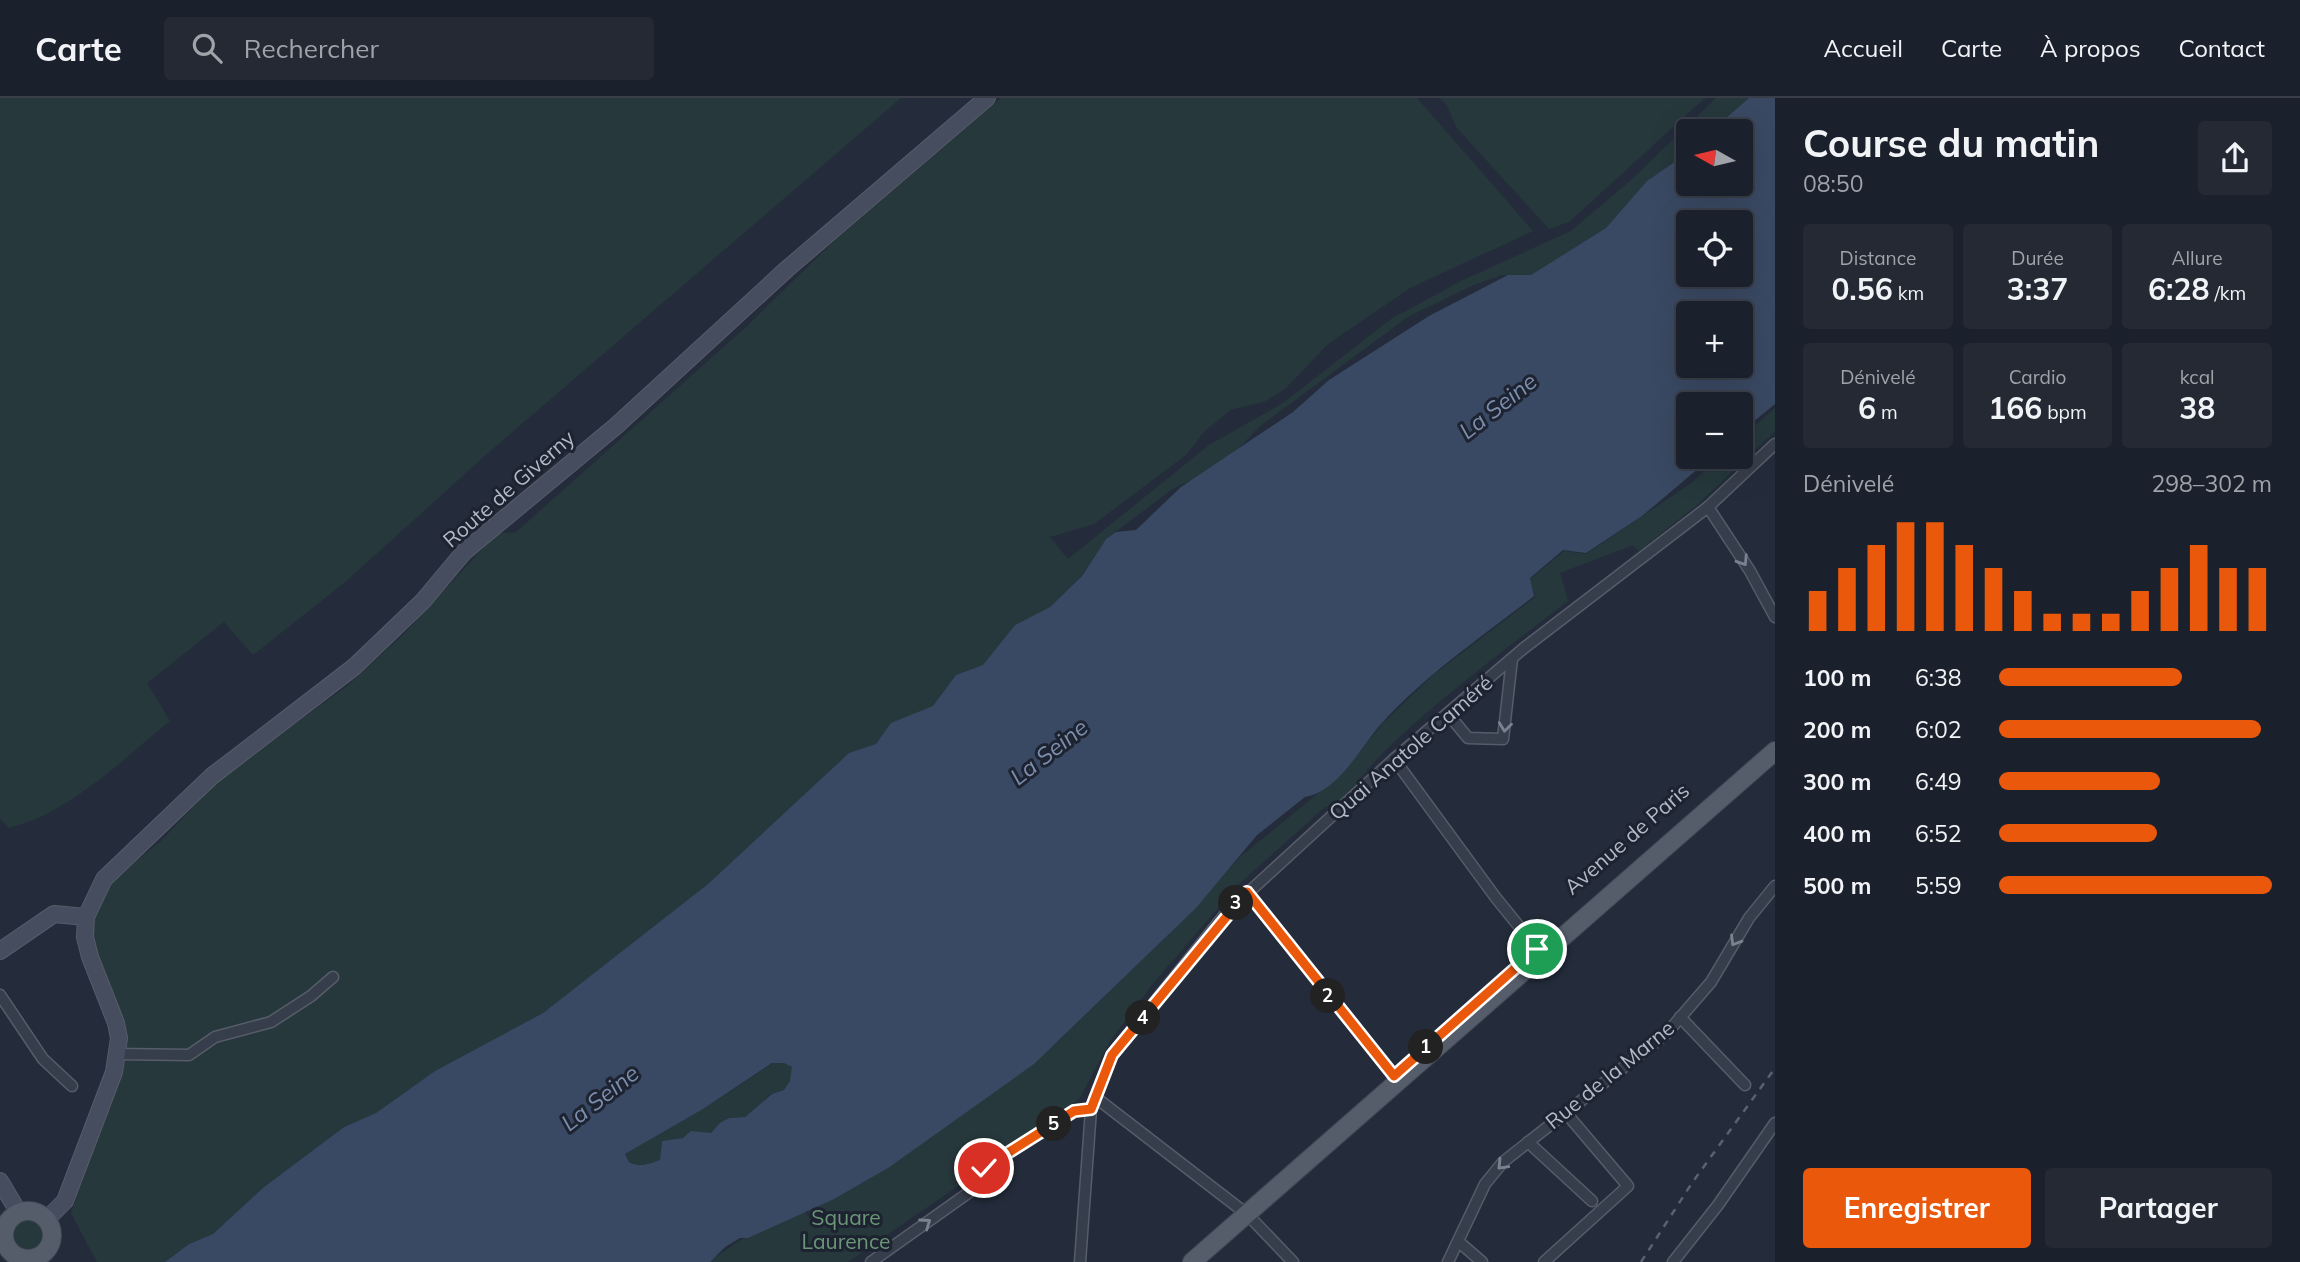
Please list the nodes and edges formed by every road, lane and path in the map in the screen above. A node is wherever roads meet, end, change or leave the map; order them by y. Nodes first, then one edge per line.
1 (987, 98) edge
2 (1775, 444) edge
3 (1708, 507) junction
4 (1775, 617) edge
5 (1511, 659) junction
6 (1448, 715) junction
7 (1774, 747) edge
8 (1394, 759) junction
9 (1775, 886) edge
10 (1247, 892) junction
11 (86, 917) junction
12 (0, 951) edge
13 (1540, 953) junction
14 (333, 977) dead end
15 (0, 995) edge
16 (1680, 1017) junction
17 (117, 1054) junction
18 (1396, 1079) junction
19 (1745, 1085) dead end
20 (72, 1086) dead end
21 (1093, 1103) junction
22 (1566, 1113) junction
23 (1775, 1118) edge
24 (1528, 1142) junction
25 (0, 1181) edge
26 (1592, 1201) dead end
27 (19, 1213) junction
28 (1248, 1215) junction
29 (47, 1219) junction
30 (3, 1228) edge
31 (1459, 1242) junction
32 (53, 1256) edge
33 (871, 1262) edge
34 (1080, 1262) edge
35 (1192, 1262) edge
36 (1293, 1262) edge
37 (1448, 1262) edge
38 (1482, 1262) edge
39 (1544, 1262) edge
40 (1673, 1262) edge

1 - 11 main road, Route de Giverny
2 - 3 street, Quai Anatole Caméré
3 -> 4 street
3 - 5 street, Quai Anatole Caméré
5 - 6 street, Quai Anatole Caméré
5 -> 6 street
6 - 8 street, Quai Anatole Caméré
7 - 13 main road, Avenue de Paris
8 - 10 street, Quai Anatole Caméré
8 - 13 street
9 -> 16 street, Rue de la Marne
10 - 18 street
10 - 21 street, Quai Anatole Caméré
11 - 12 main road
11 - 17 main road
13 - 18 main road, Avenue de Paris
14 - 17 street
15 - 20 street
16 - 19 street
16 - 22 street, Rue de la Marne
17 - 29 main road
18 - 28 main road, Avenue de Paris
21 - 28 street
33 -> 21 street
21 - 34 street, Quai Anatole Caméré
22 - 24 street, Rue de la Marne
22 - 39 street
23 - 40 street
24 - 26 street
24 -> 31 street, Rue de la Marne
25 - 27 main road
27 - 29 main road
27 - 30 main road
28 - 35 main road, Avenue de Paris
28 - 36 street
29 - 32 main road
30 - 32 main road
31 - 37 street, Rue de la Marne
31 - 38 street

